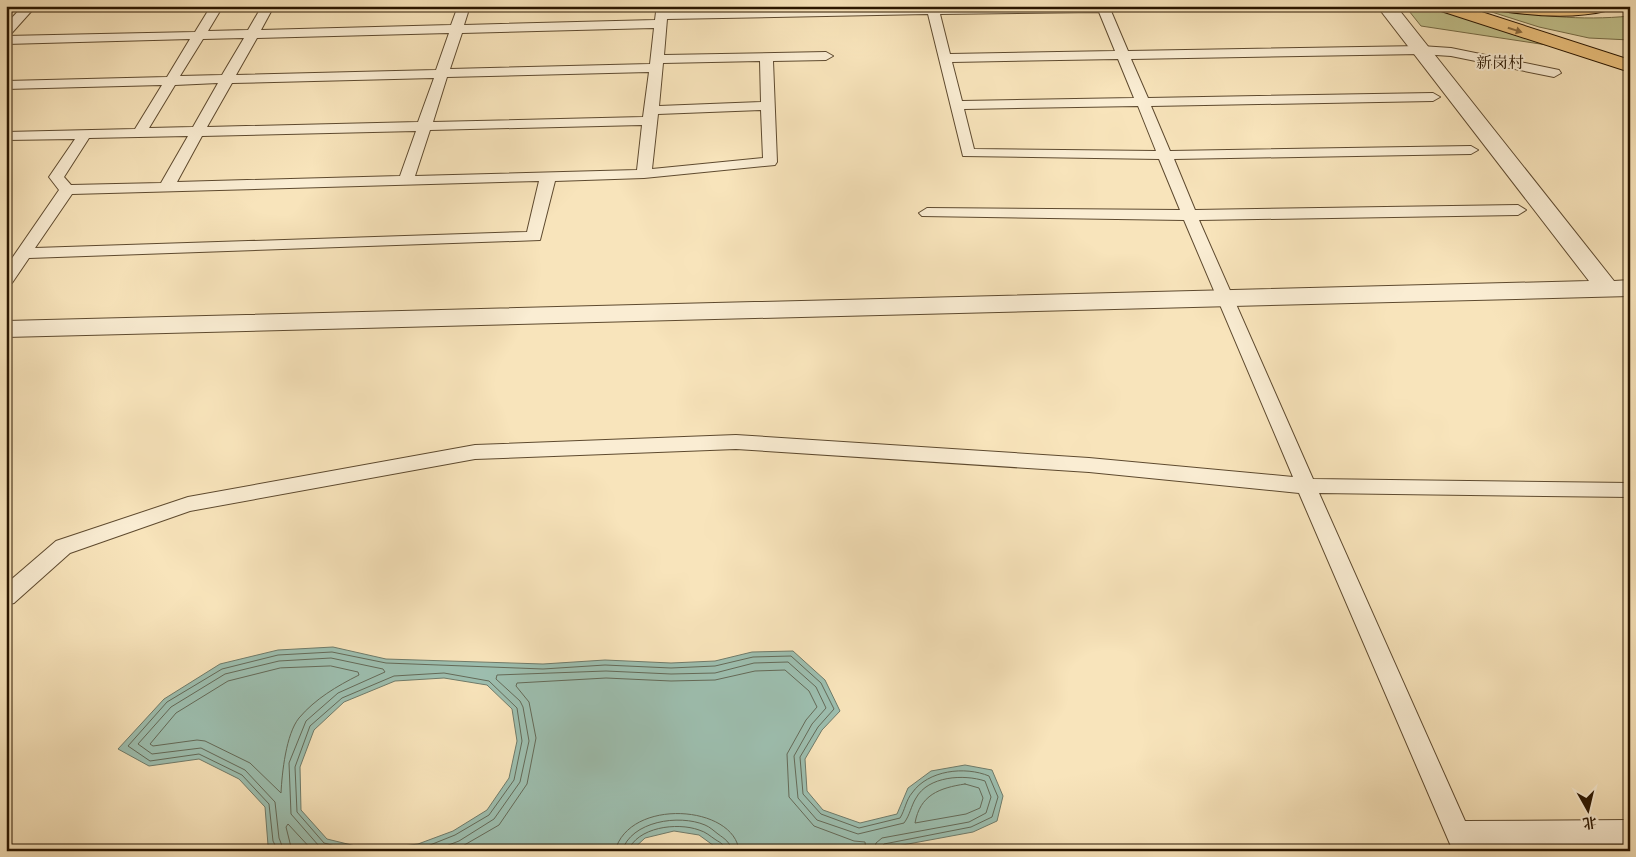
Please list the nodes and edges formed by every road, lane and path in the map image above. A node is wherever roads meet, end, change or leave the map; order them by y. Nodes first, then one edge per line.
1 (30, 6) edge
2 (217, 6) edge
3 (268, 6) edge
4 (464, 6) edge
5 (1213, 6) edge
6 (1386, 6) edge
7 (1444, 6) edge
8 (1500, 6) edge
9 (1604, 6) edge
10 (1104, 7) edge
11 (932, 8) edge
12 (851, 9) edge
13 (661, 15) edge
14 (456, 29) junction
15 (6, 32) edge
16 (252, 34) junction
17 (199, 36) junction
18 (6, 40) edge
19 (1421, 50) junction
20 (1123, 55) junction
21 (826, 56) dead end
22 (766, 57) junction
23 (944, 58) junction
24 (656, 64) junction
25 (1630, 66) edge
26 (442, 74) junction
27 (1554, 74) dead end
28 (228, 79) junction
29 (172, 80) junction
30 (6, 85) edge
31 (1434, 97) dead end
32 (1143, 101) junction
33 (956, 104) junction
34 (768, 106) junction
35 (650, 115) junction
36 (425, 126) junction
37 (198, 131) junction
38 (139, 133) junction
39 (85, 134) junction
40 (6, 136) edge
41 (1471, 150) dead end
42 (1165, 155) junction
43 (644, 174) junction
44 (548, 177) junction
45 (406, 181) junction
46 (166, 188) junction
47 (67, 190) junction
48 (1518, 210) dead end
49 (927, 213) dead end
50 (1190, 215) junction
51 (24, 253) junction
52 (6, 279) edge
53 (1618, 288) edge
54 (1224, 298) junction
55 (6, 329) edge
56 (1306, 486) junction
57 (1630, 490) edge
58 (6, 597) edge
59 (1630, 832) edge
60 (1462, 842) edge

1 - 15 lane
2 - 17 lane
3 - 16 lane
4 - 14 lane
5 - 10 lane
6 - 19 street
7 -> 25 main road
8 - 9 main road
10 - 11 lane
10 - 20 lane
11 - 12 lane
11 - 23 lane
12 - 13 lane
13 - 14 lane
13 - 24 lane
14 - 16 lane
14 - 26 lane
16 - 17 lane
16 - 28 lane
17 - 18 lane
17 - 29 lane
19 - 20 lane
19 - 27 lane
19 - 53 street
20 - 23 lane
20 - 32 lane
21 - 22 lane
22 - 24 lane
22 - 34 lane
23 - 33 lane
24 - 26 lane
24 - 35 lane
26 - 28 lane
26 - 36 lane
28 - 29 lane
28 - 37 lane
29 - 30 lane
29 - 38 lane
31 - 32 lane
32 - 33 lane
32 - 42 lane
33 - 42 lane
34 - 35 lane
34 - 43 lane
35 - 36 lane
35 - 43 lane
36 - 37 lane
36 - 45 lane
37 - 38 lane
37 - 46 lane
38 - 39 lane
39 - 40 lane
39 - 47 lane
41 - 42 lane
42 - 50 lane
43 - 44 lane
44 - 45 lane
44 - 51 lane
45 - 46 lane
46 - 47 lane
47 - 51 lane
48 - 50 lane
49 - 50 lane
50 - 54 lane
51 - 52 lane
53 - 54 street
54 - 55 street
54 - 56 lane
56 - 57 lane
56 - 58 lane
56 - 60 lane
59 - 60 lane

